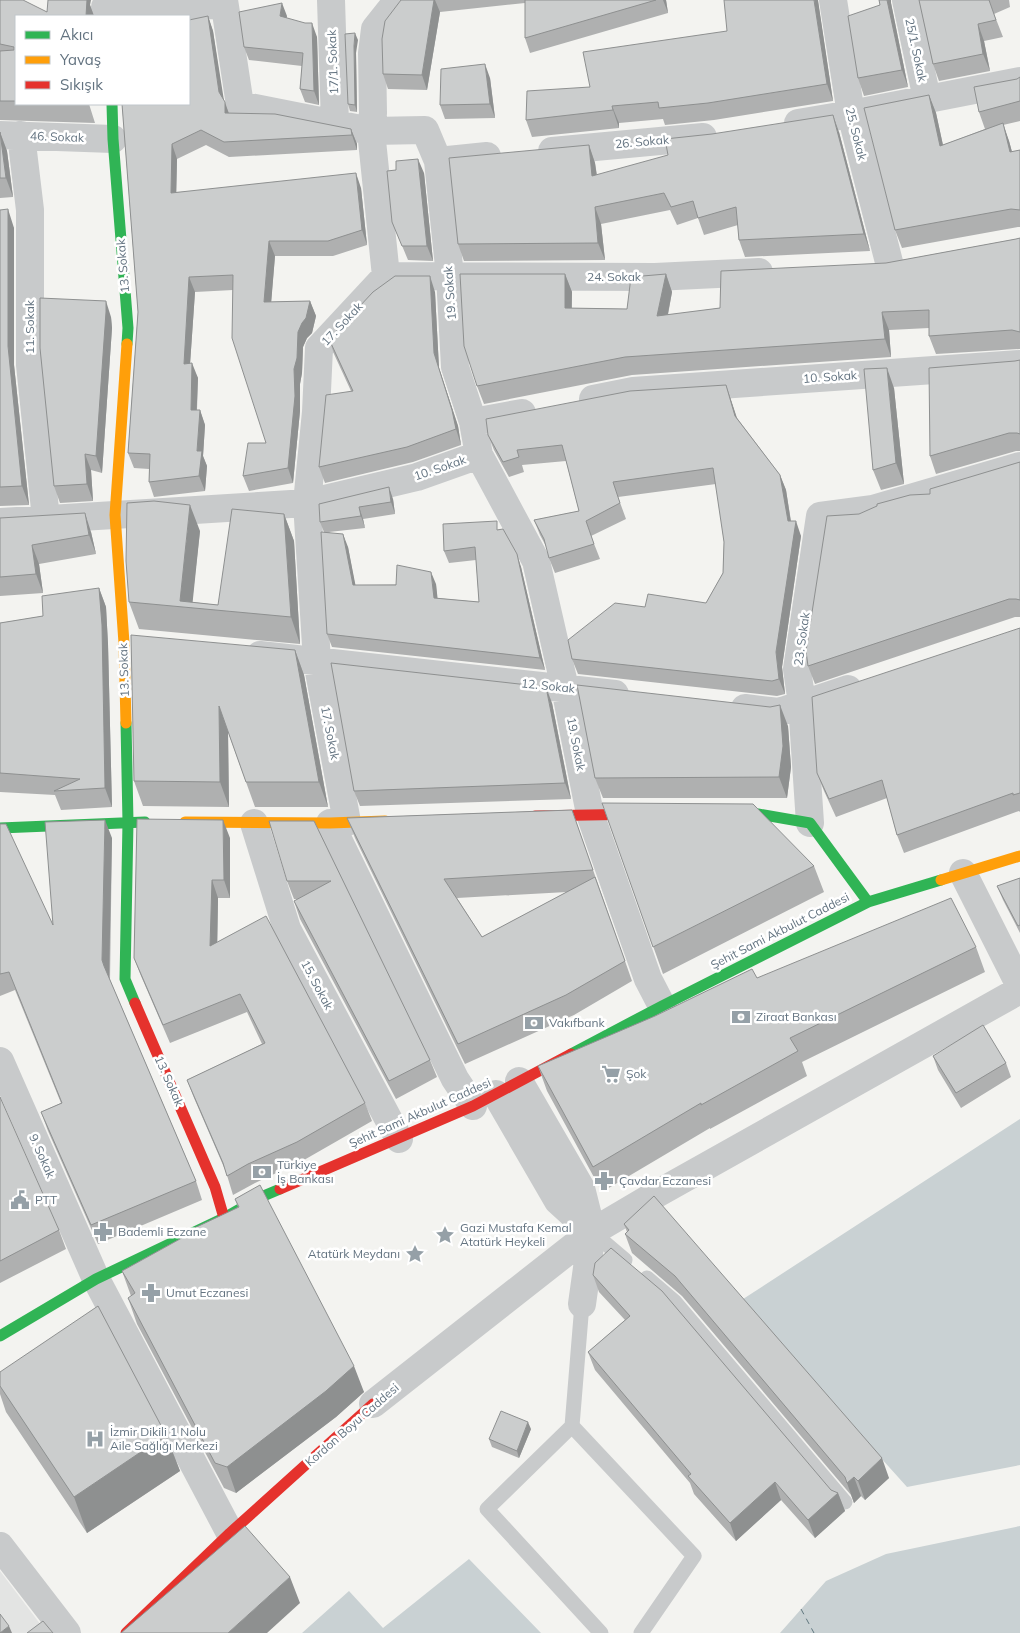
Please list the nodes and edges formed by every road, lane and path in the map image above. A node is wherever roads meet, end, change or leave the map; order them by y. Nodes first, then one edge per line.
1 (331, 0) edge
2 (398, 0) edge
3 (833, 0) edge
4 (906, 0) edge
5 (224, 2) edge
6 (105, 8) edge
7 (1020, 81) edge
8 (927, 99) junction
9 (112, 105) edge
10 (851, 114) junction
11 (335, 124) junction
12 (774, 127) edge
13 (371, 131) junction
14 (726, 134) edge
15 (11, 135) edge
16 (113, 139) junction
17 (438, 161) junction
18 (918, 261) edge
19 (890, 266) junction
20 (861, 267) edge
21 (782, 271) edge
22 (386, 276) junction
23 (450, 276) junction
24 (1020, 364) edge
25 (473, 422) junction
26 (479, 455) junction
27 (1020, 466) edge
28 (307, 503) junction
29 (115, 515) junction
30 (46, 518) junction
31 (0, 522) edge
32 (124, 643) junction
33 (153, 646) edge
34 (240, 654) edge
35 (317, 661) junction
36 (868, 682) edge
37 (565, 688) junction
38 (643, 697) edge
39 (802, 704) junction
40 (720, 705) edge
41 (590, 814) junction
42 (649, 814) edge
43 (718, 814) edge
44 (522, 816) edge
45 (395, 820) edge
46 (128, 822) junction
47 (157, 822) edge
48 (176, 822) edge
49 (338, 822) junction
50 (254, 823) junction
51 (810, 823) junction
52 (0, 828) edge
53 (1020, 856) edge
54 (963, 873) junction
55 (868, 902) junction
56 (1020, 986) edge
57 (1020, 990) edge
58 (662, 1006) junction
59 (0, 1061) edge
60 (519, 1081) junction
61 (484, 1100) junction
62 (399, 1139) junction
63 (224, 1218) junction
64 (592, 1232) junction
65 (96, 1279) junction
66 (582, 1304) joint
67 (0, 1336) edge
68 (373, 1404) joint
69 (572, 1426) junction
70 (845, 1502) edge
71 (230, 1532) junction
72 (0, 1546) edge
73 (67, 1633) edge
74 (126, 1633) edge
75 (601, 1633) edge
76 (640, 1633) edge

1 - 11 street, 17/1. Sokak
2 - 13 street
3 - 10 street, 25. Sokak
4 - 8 street, 25/1. Sokak
5 - 6 street
5 - 11 street
7 - 8 street
8 - 10 street
9 - 16 street, 13. Sokak
10 - 12 street
10 - 19 street, 25. Sokak
11 - 13 street
13 - 17 street
13 - 22 street
14 - 17 street, 26. Sokak
15 - 16 street, 46. Sokak
15 - 30 street, 11. Sokak
16 - 29 street, 13. Sokak
17 - 23 street, 19. Sokak
18 - 19 street
19 - 20 street
21 - 23 street, 24. Sokak
22 - 23 street, 24. Sokak
22 - 28 street, 17. Sokak
23 - 25 street, 19. Sokak
24 - 25 street, 10. Sokak
25 - 26 street, 10. Sokak
26 - 28 street, 10. Sokak
26 - 37 street, 19. Sokak
27 - 39 street, 23. Sokak
28 - 29 street, 10. Sokak
28 - 35 street, 17. Sokak
29 - 30 street, 10. Sokak
29 - 32 street, 13. Sokak
30 - 31 street, 10. Sokak
32 - 33 street
32 - 46 street, 13. Sokak
34 - 35 street, 12. Sokak
35 - 37 street, 12. Sokak
35 - 49 street, 17. Sokak
36 - 39 street
37 - 38 street, 12. Sokak
37 - 41 street, 19. Sokak
39 - 40 street
39 - 51 street, 23. Sokak
41 - 42 street
41 - 44 street
41 - 58 street, 19. Sokak
43 - 51 street
45 - 49 street
46 - 47 street
46 - 52 street
46 - 63 street, 13. Sokak
48 - 50 street
49 - 50 street
49 - 61 street, 17. Sokak
50 - 62 street, 15. Sokak
51 - 55 street
53 - 54 street, Şehit Sami Akbulut Caddesi
54 - 55 street, Şehit Sami Akbulut Caddesi
54 - 56 street
55 - 58 street, Şehit Sami Akbulut Caddesi
57 - 64 street, Kordon Boyu Caddesi
58 - 60 street, Şehit Sami Akbulut Caddesi
59 - 65 street, 9. Sokak
60 - 61 street, Şehit Sami Akbulut Caddesi
60 - 64 street
61 - 62 street, Şehit Sami Akbulut Caddesi
61 - 64 street, 17. Sokak
62 - 63 street, Şehit Sami Akbulut Caddesi
63 - 65 street, Şehit Sami Akbulut Caddesi
64 - 66 street
64 - 68 street, Kordon Boyu Caddesi
64 - 70 lane
65 - 67 street, Şehit Sami Akbulut Caddesi
65 - 71 street, 9. Sokak
66 - 69 lane
68 - 71 street, Kordon Boyu Caddesi
69 - 75 lane
69 - 76 lane
71 - 74 street, Kordon Boyu Caddesi
72 - 73 street

